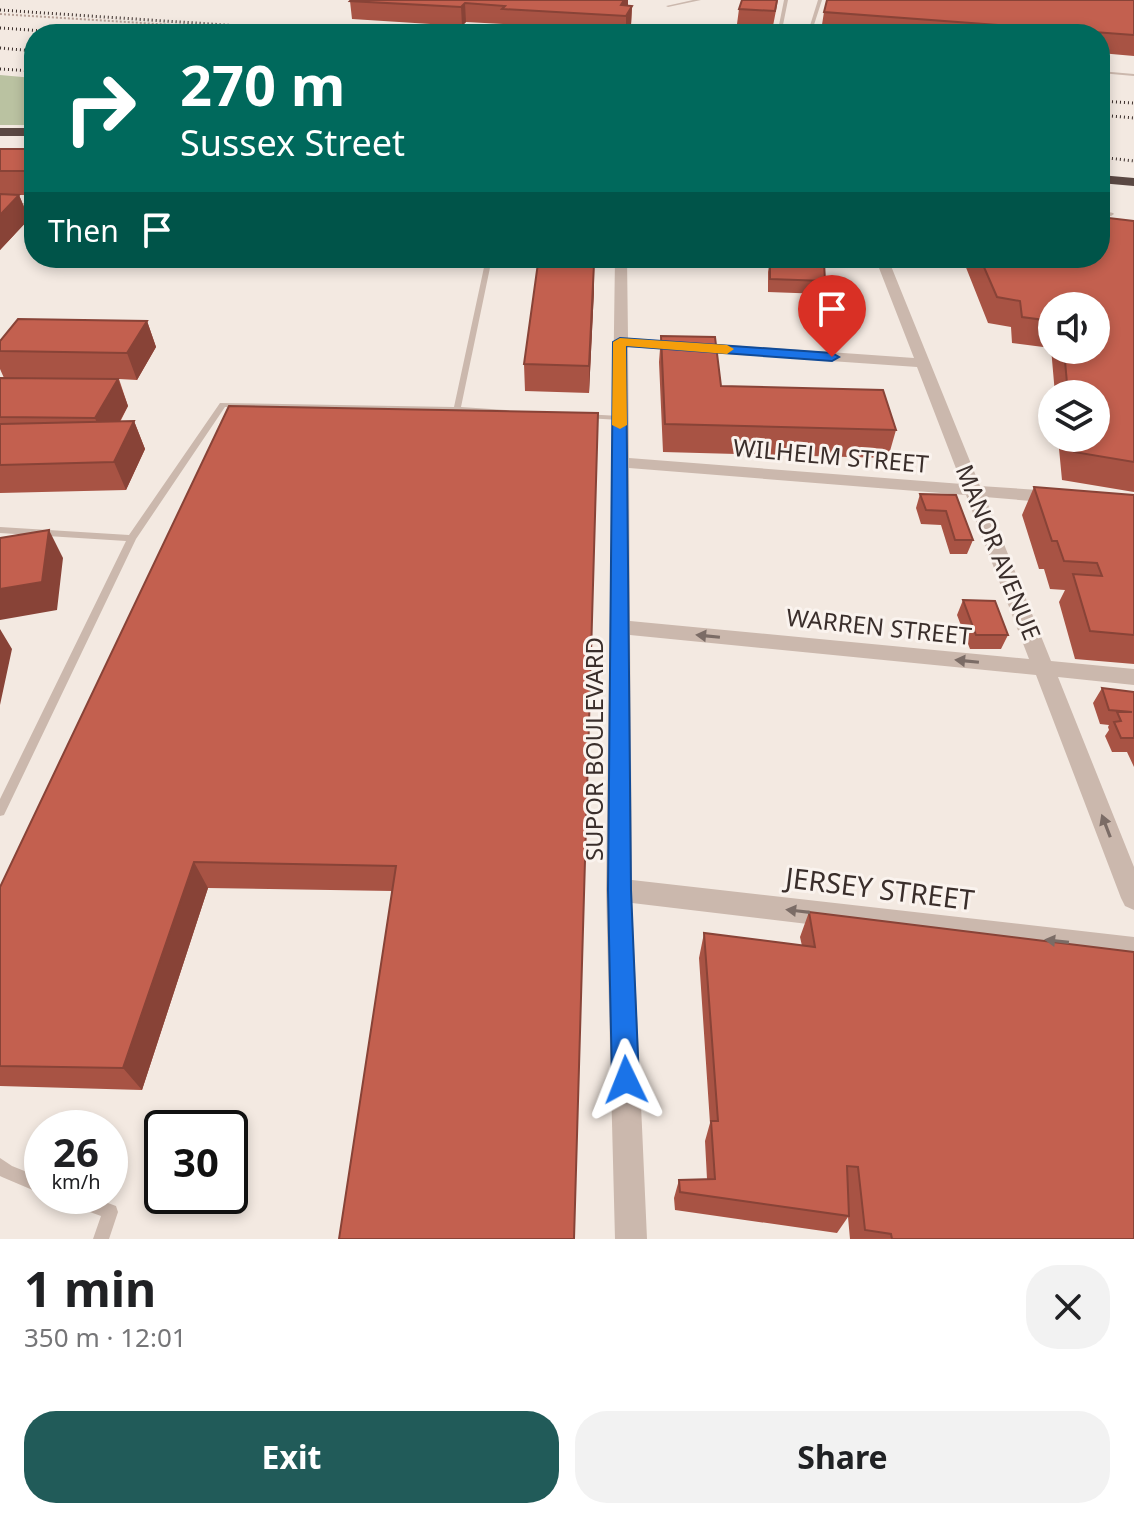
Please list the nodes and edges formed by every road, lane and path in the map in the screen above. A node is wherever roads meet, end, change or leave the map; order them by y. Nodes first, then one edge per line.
1 (699, 0) edge
2 (786, 0) edge
3 (820, 0) edge
4 (668, 6) dead end
5 (0, 14) edge
6 (158, 24) edge
7 (781, 24) edge
8 (812, 24) edge
9 (1110, 67) edge
10 (1134, 68) edge
11 (1110, 73) edge
12 (1134, 75) edge
13 (0, 132) edge
14 (24, 132) edge
15 (0, 143) edge
16 (24, 143) edge
17 (1110, 180) edge
18 (1134, 182) edge
19 (1110, 191) edge
20 (1134, 193) edge
21 (0, 205) edge
22 (24, 205) edge
23 (487, 268) edge
24 (621, 268) edge
25 (886, 268) edge
26 (620, 342) junction
27 (923, 363) junction
28 (457, 409) junction
29 (517, 412) edge
30 (577, 416) edge
31 (620, 418) junction
32 (620, 462) junction
33 (974, 491) junction
34 (1076, 499) edge
35 (0, 530) edge
36 (132, 538) junction
37 (619, 627) junction
38 (1045, 668) junction
39 (1134, 677) edge
40 (0, 811) edge
41 (619, 890) junction
42 (1134, 898) edge
43 (1134, 950) edge
44 (0, 1166) edge
45 (24, 1179) edge
46 (109, 1214) edge
47 (101, 1239) edge
48 (631, 1239) edge

1 - 4 lane
2 - 7 lane
3 - 8 lane
5 - 6 path
9 - 10 lane
11 - 12 lane
13 - 14 highway
15 - 16 highway
17 - 18 highway
19 - 20 highway
21 - 22 lane
23 - 28 lane
24 - 26 street, SUPOR BOULEVARD
25 - 27 street, MANOR AVENUE
26 - 27 street
26 - 31 street, SUPOR BOULEVARD
27 - 33 street, MANOR AVENUE
28 - 29 lane
28 - 36 lane
30 - 31 lane
31 - 32 street, SUPOR BOULEVARD
32 - 33 street, WILHELM STREET
32 - 37 street, SUPOR BOULEVARD
33 - 34 street, WILHELM STREET
33 - 38 street, MANOR AVENUE
35 - 36 lane
36 - 40 lane
38 -> 37 street, WARREN STREET
37 - 41 street, SUPOR BOULEVARD
38 - 39 street, WARREN STREET
42 -> 38 street, MANOR AVENUE
43 -> 41 street, JERSEY STREET
41 - 48 street, SUPOR BOULEVARD
44 - 45 lane
46 - 47 lane

